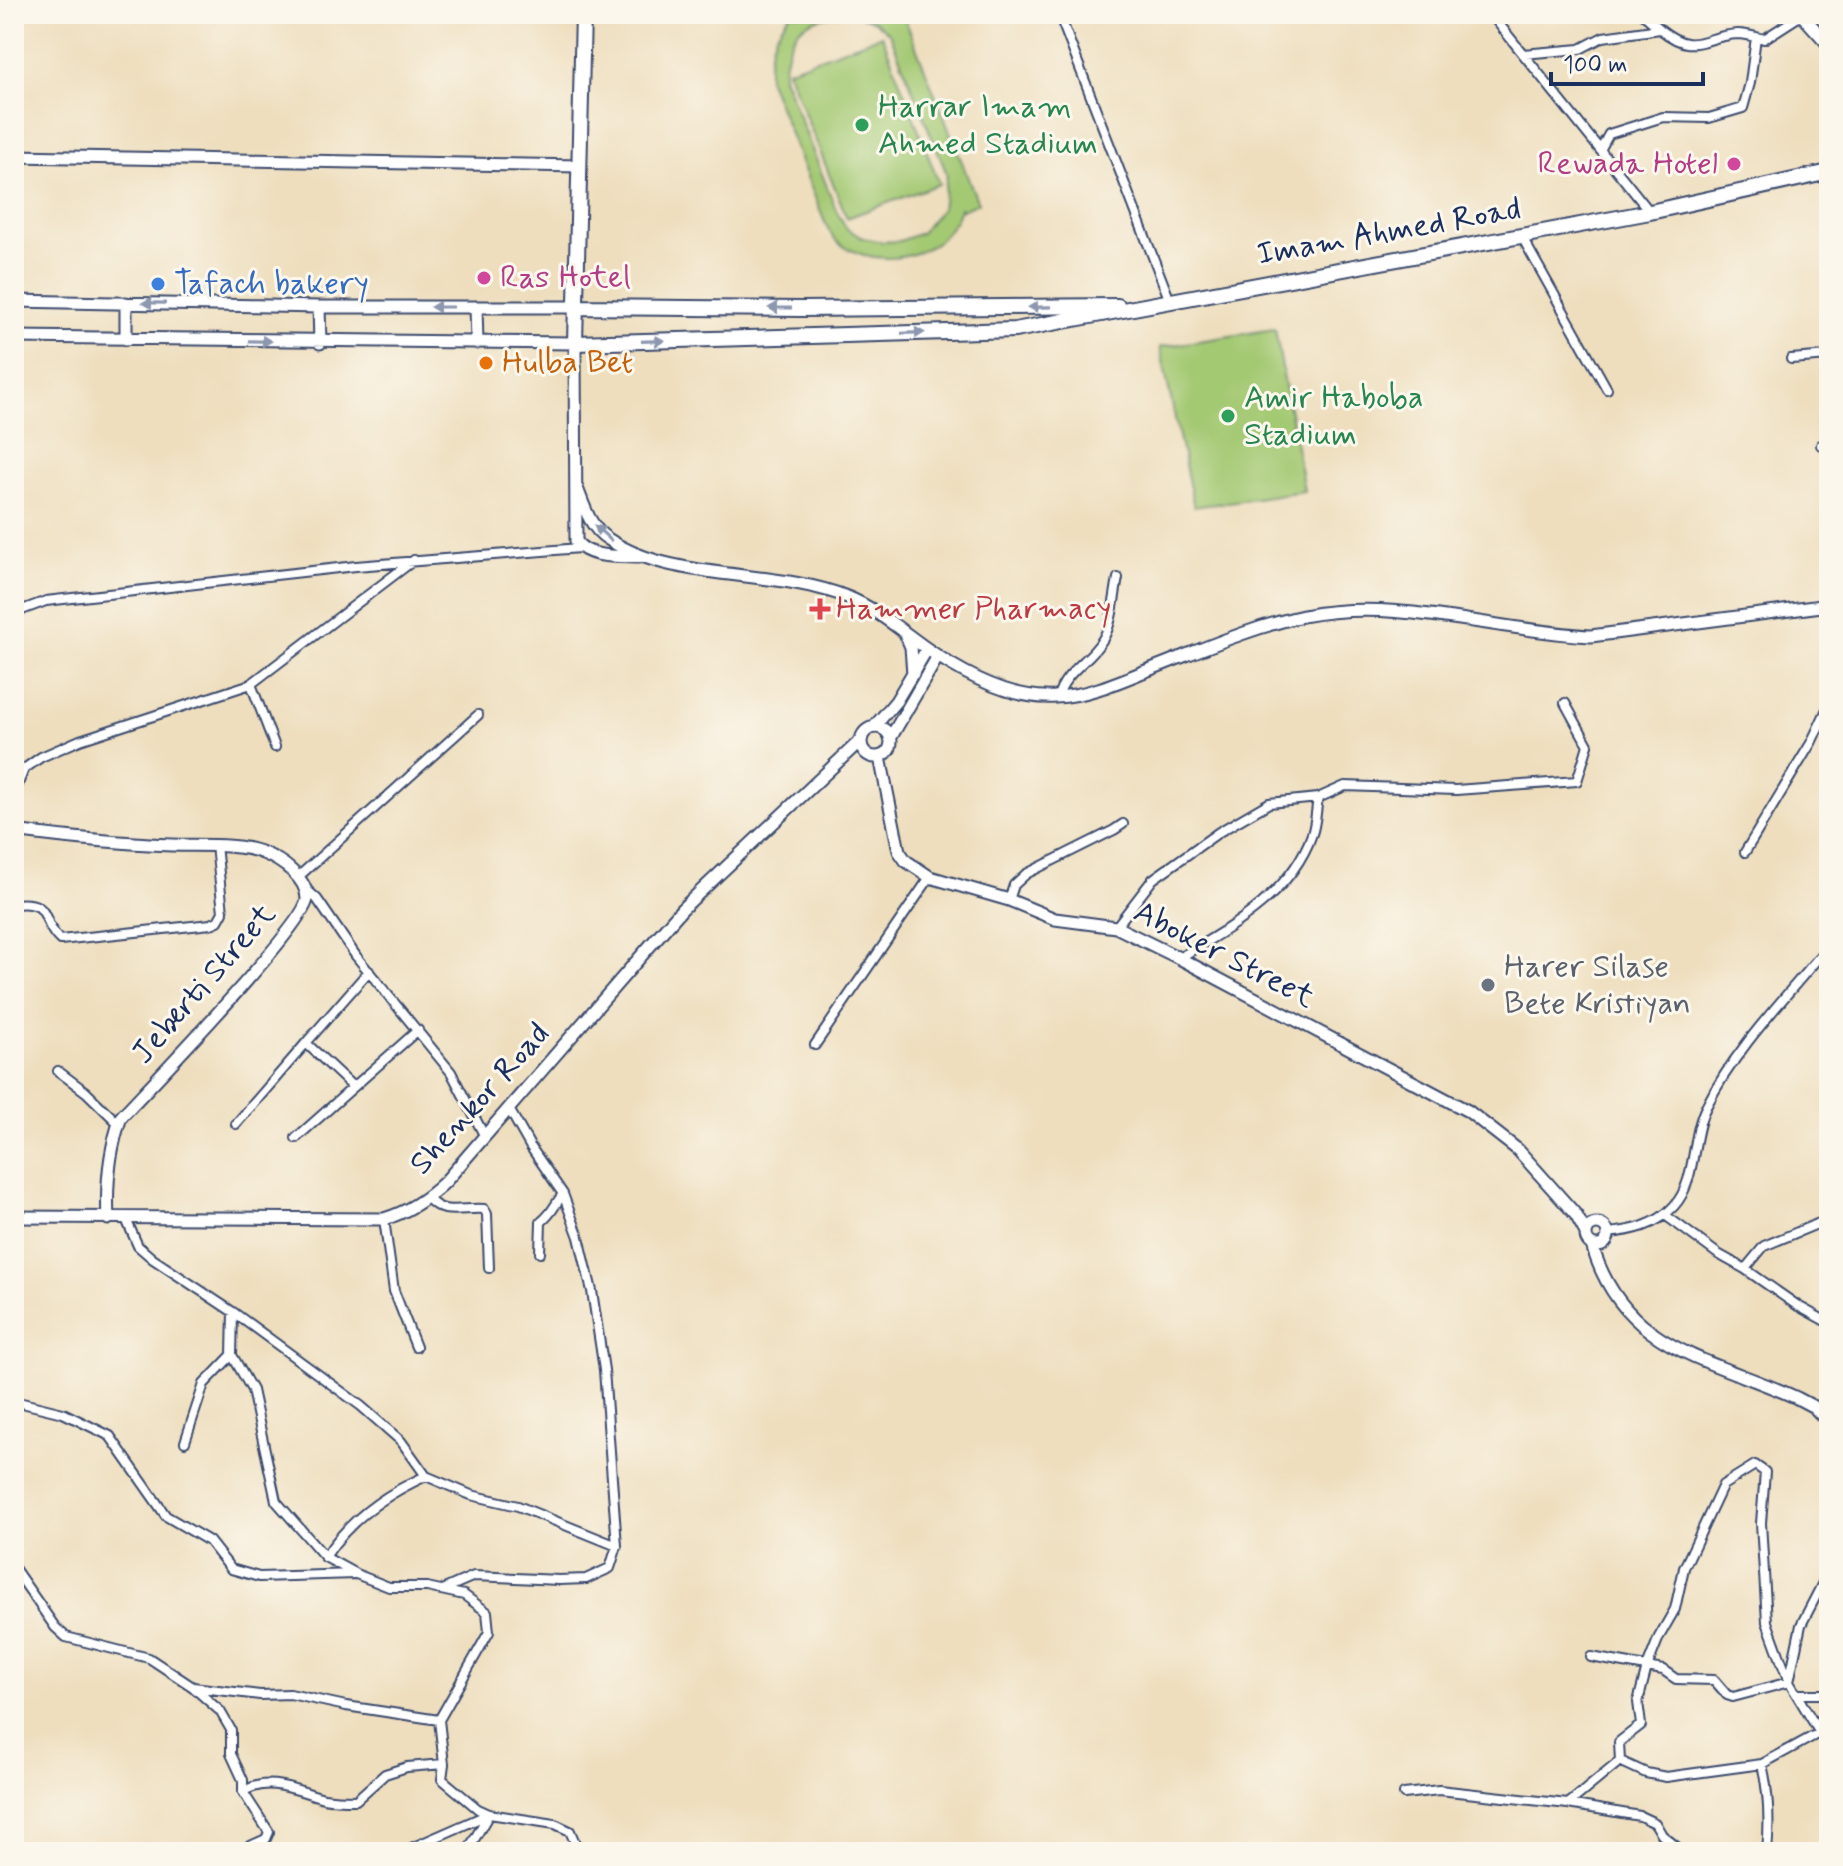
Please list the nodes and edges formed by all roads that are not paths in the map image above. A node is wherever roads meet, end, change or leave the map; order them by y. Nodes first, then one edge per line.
1 (583, 14) edge
2 (1059, 14) edge
3 (1491, 14) edge
4 (1643, 14) edge
5 (1802, 14) edge
6 (1660, 29) junction
7 (1756, 37) junction
8 (1829, 45) edge
9 (1523, 54) junction
10 (1600, 150) junction
11 (14, 156) edge
12 (580, 166) junction
13 (1829, 172) edge
14 (1650, 212) junction
15 (1522, 237) junction
16 (14, 301) edge
17 (1170, 301) junction
18 (126, 303) junction
19 (1146, 305) junction
20 (319, 307) junction
21 (476, 307) junction
22 (576, 307) junction
23 (14, 337) edge
24 (126, 339) junction
25 (320, 343) junction
26 (477, 343) junction
27 (575, 343) junction
28 (1829, 356) edge
29 (1791, 359) dead end
30 (1607, 389) dead end
31 (577, 488) junction
32 (580, 548) junction
33 (648, 557) junction
34 (415, 560) junction
35 (1118, 578) dead end
36 (1829, 605) edge
37 (14, 613) edge
38 (905, 632) junction
39 (933, 653) junction
40 (959, 667) junction
41 (918, 677) junction
42 (251, 684) junction
43 (1058, 697) junction
44 (1565, 703) dead end
45 (1829, 705) edge
46 (478, 715) dead end
47 (874, 727) junction
48 (891, 737) junction
49 (861, 740) junction
50 (275, 747) dead end
51 (866, 753) junction
52 (880, 757) junction
53 (831, 771) junction
54 (14, 794) edge
55 (1318, 798) junction
56 (1123, 824) dead end
57 (14, 831) edge
58 (216, 845) junction
59 (1745, 852) dead end
60 (298, 877) junction
61 (930, 877) junction
62 (305, 889) junction
63 (1009, 900) junction
64 (14, 904) edge
65 (1116, 927) junction
66 (1829, 945) edge
67 (1179, 958) junction
68 (369, 971) junction
69 (418, 1030) junction
70 (306, 1043) junction
71 (815, 1045) dead end
72 (58, 1071) dead end
73 (352, 1086) junction
74 (509, 1109) junction
75 (119, 1124) junction
76 (236, 1124) dead end
77 (484, 1135) junction
78 (296, 1138) dead end
79 (563, 1194) junction
80 (428, 1198) junction
81 (1576, 1215) junction
82 (1665, 1215) junction
83 (14, 1217) edge
84 (108, 1219) junction
85 (126, 1219) junction
86 (384, 1219) junction
87 (1829, 1219) edge
88 (1596, 1225) junction
89 (1607, 1233) junction
90 (1593, 1241) junction
91 (540, 1253) dead end
92 (489, 1268) dead end
93 (1745, 1269) junction
94 (233, 1312) junction
95 (1829, 1323) edge
96 (416, 1347) dead end
97 (232, 1355) junction
98 (14, 1401) edge
99 (1829, 1423) edge
100 (185, 1442) dead end
101 (426, 1476) junction
102 (617, 1546) junction
103 (325, 1557) junction
104 (14, 1568) edge
105 (1829, 1571) edge
106 (356, 1574) junction
107 (442, 1590) junction
108 (1591, 1657) dead end
109 (1647, 1667) junction
110 (1789, 1682) junction
111 (193, 1687) junction
112 (1797, 1694) junction
113 (1829, 1694) edge
114 (439, 1720) junction
115 (1819, 1733) junction
116 (1829, 1748) edge
117 (1620, 1761) junction
118 (444, 1764) junction
119 (1762, 1764) junction
120 (243, 1792) junction
121 (1404, 1794) dead end
122 (1568, 1804) junction
123 (489, 1814) junction
124 (237, 1852) edge
125 (402, 1852) edge
126 (467, 1852) edge
127 (579, 1852) edge
128 (1683, 1852) edge
129 (1767, 1852) edge

1 - 12 highway
2 - 17 street
3 - 9 street
4 - 6 street
5 - 7 street
5 - 8 main road
6 - 7 street
6 - 9 street
7 - 10 street
9 - 10 street
10 - 14 street
11 - 12 main road
12 - 22 highway
13 - 14 highway, Imam Ahmed Road
14 - 15 highway, Imam Ahmed Road
15 - 17 highway, Imam Ahmed Road
15 - 30 street
16 - 18 main road
17 - 19 highway, Imam Ahmed Road
20 -> 18 main road
18 - 24 main road
19 -> 22 highway, Imam Ahmed Road
27 -> 19 highway, Imam Ahmed Road
21 -> 20 main road
20 - 25 main road
21 - 22 main road
21 - 26 main road
22 - 27 highway
23 - 24 main road
24 -> 25 main road
25 - 26 main road
26 - 27 main road
27 - 31 main road
28 - 29 street
31 - 32 main road
33 -> 31 main road
32 - 33 main road
32 - 34 street
33 - 38 main road
34 - 37 street
34 - 42 street
35 - 43 street
36 - 43 main road
38 - 39 main road
38 - 41 main road
39 - 40 main road
39 - 41 main road
40 - 41 main road
40 - 43 main road
41 - 47 main road
41 - 48 main road
42 - 50 street
42 - 54 street
44 - 55 street
45 - 59 street
46 - 60 street
47 - 48 main road
47 - 49 main road
48 - 52 main road
49 - 51 main road
49 - 53 main road, Shenkor Road
51 - 52 main road
51 - 53 main road, Shenkor Road
52 - 61 main road, Aboker Street
53 - 74 main road, Shenkor Road
55 - 65 street
55 - 67 street
56 - 63 street
57 - 58 main road, Jeberti Street
58 - 60 main road, Jeberti Street
58 - 64 street
60 - 62 main road, Jeberti Street
61 - 63 main road, Aboker Street
61 - 71 street
62 - 68 street
62 - 75 main road, Jeberti Street
63 - 65 main road, Aboker Street
65 - 67 main road, Aboker Street
66 - 82 street
67 - 81 main road, Aboker Street
68 - 69 street
68 - 70 street
69 - 73 street
69 - 77 street
70 - 73 street
70 - 76 street
72 - 75 street
73 - 78 street
74 - 77 main road, Shenkor Road
74 - 79 street
75 - 84 main road, Jeberti Street
77 - 80 main road, Shenkor Road
79 - 91 street
79 - 102 street
80 - 86 main road, Shenkor Road
80 - 92 street
81 - 88 main road
81 - 90 main road
82 - 89 street
82 - 93 street
83 - 84 main road, Shenkor Road
84 - 85 main road, Shenkor Road
85 - 86 main road, Shenkor Road
85 - 94 street
86 - 96 street
87 - 93 street
88 - 89 main road
88 - 90 main road
89 - 90 main road
90 - 99 main road
93 - 95 street
94 - 97 street
94 - 101 street
97 - 100 street
97 - 103 street
98 - 106 street
101 - 102 street
101 - 103 street
102 - 107 street
103 - 106 street
104 - 111 street
105 - 110 street
106 - 107 street
107 - 114 street
108 - 109 street
109 - 110 street
109 - 110 street
109 - 117 street
110 - 112 street
111 - 114 street
111 - 120 street
112 - 113 street
112 - 115 street
114 - 118 street
115 - 116 street
115 - 119 street
117 - 119 street
117 - 122 street
118 - 120 street
118 - 123 street
119 - 129 street
120 - 124 street
121 - 122 street
122 - 128 street
123 - 125 street
123 - 126 street
123 - 127 street

